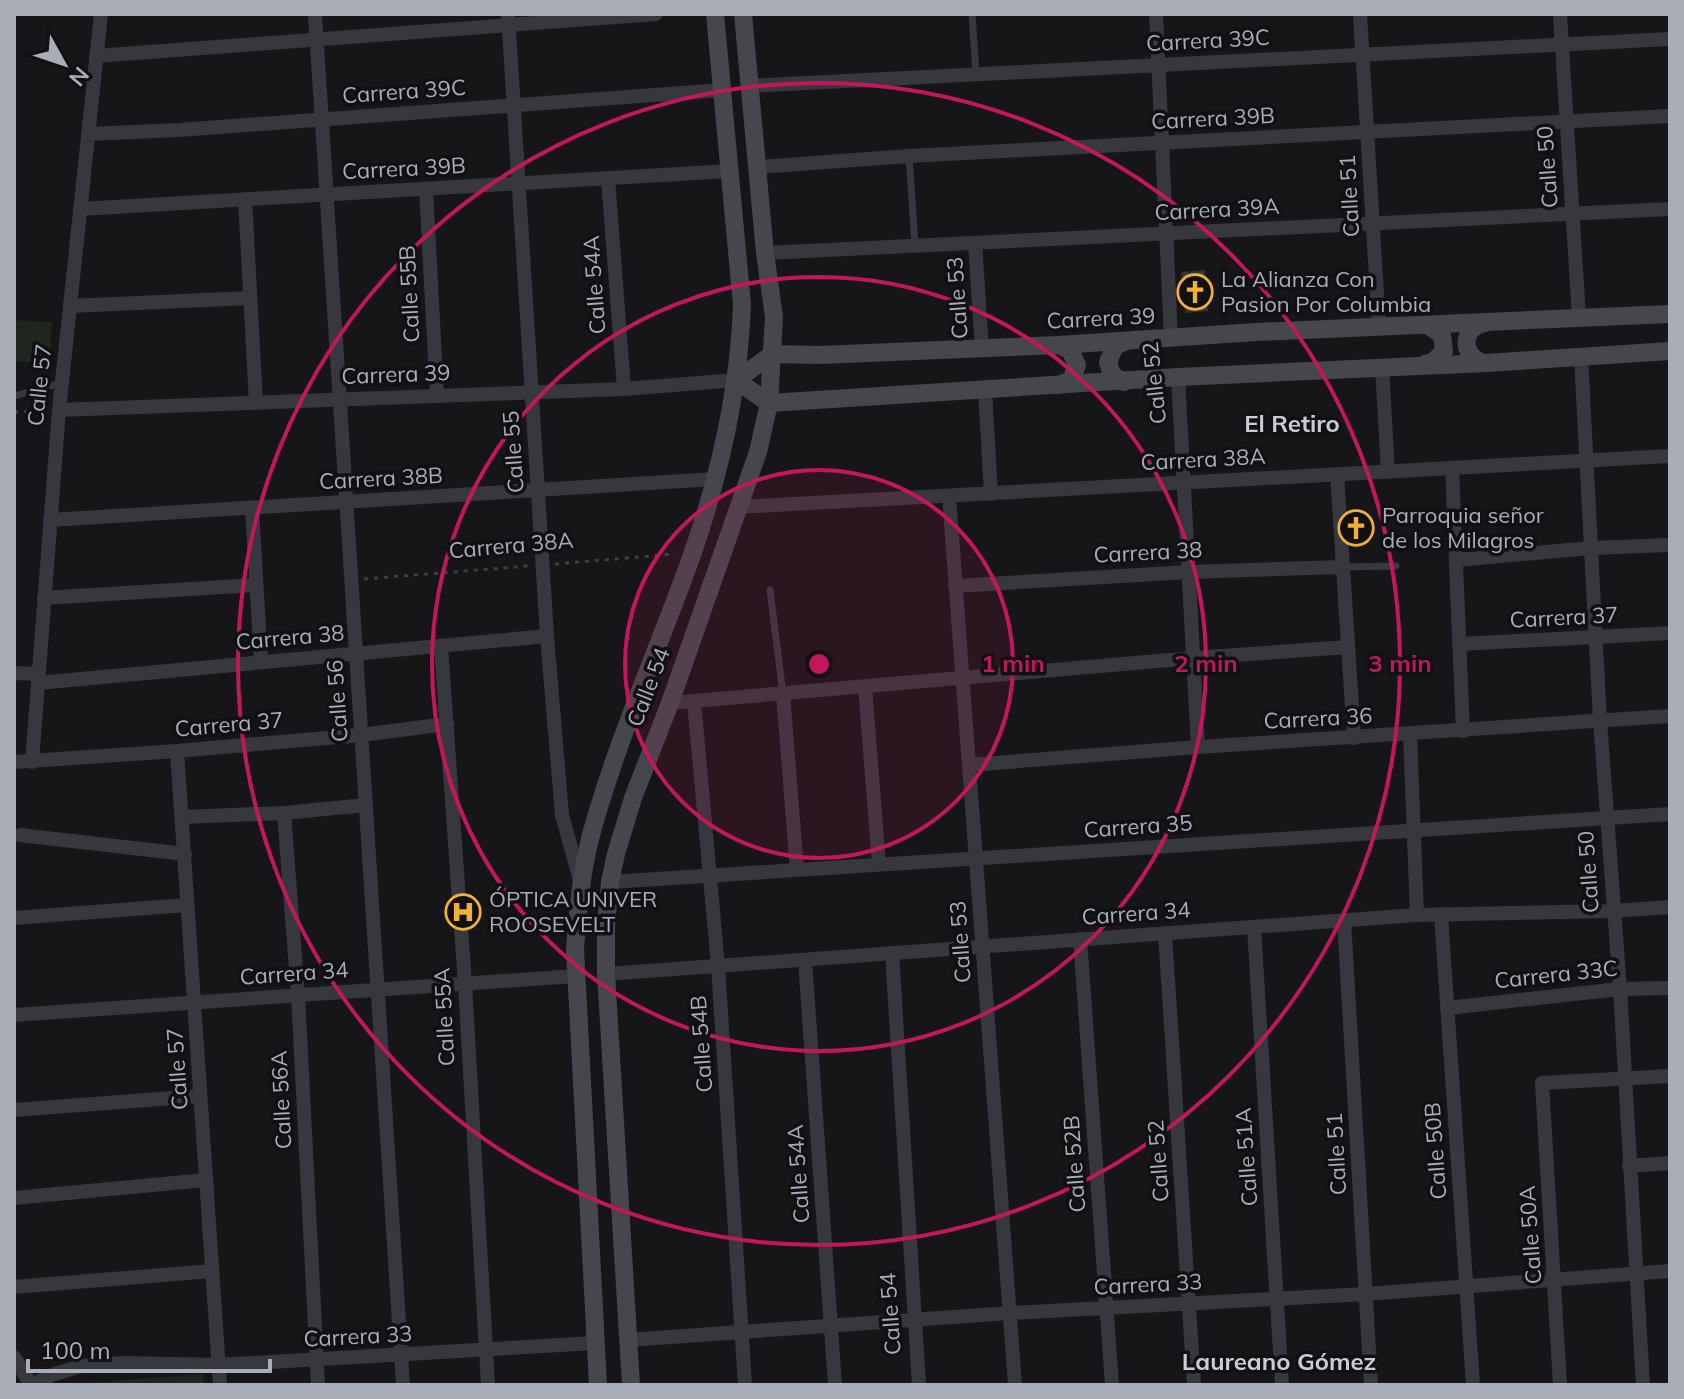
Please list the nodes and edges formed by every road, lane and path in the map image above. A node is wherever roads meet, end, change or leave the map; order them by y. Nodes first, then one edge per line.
1 (101, 14) edge
2 (315, 14) edge
3 (656, 14) edge
4 (715, 14) edge
5 (743, 14) edge
6 (972, 14) edge
7 (1156, 14) edge
8 (1360, 14) edge
9 (1560, 14) edge
10 (508, 20) edge
11 (317, 39) junction
12 (1670, 39) edge
13 (1562, 44) junction
14 (1363, 54) junction
15 (96, 56) junction
16 (1158, 64) junction
17 (976, 74) junction
18 (749, 86) junction
19 (722, 90) junction
20 (513, 105) junction
21 (1670, 116) edge
22 (322, 119) junction
23 (1566, 121) junction
24 (1367, 132) junction
25 (88, 134) junction
26 (1162, 143) junction
27 (909, 156) junction
28 (758, 167) junction
29 (730, 171) junction
30 (608, 178) junction
31 (518, 183) junction
32 (426, 189) junction
33 (327, 195) junction
34 (245, 199) junction
35 (80, 209) junction
36 (1670, 209) edge
37 (1572, 214) junction
38 (1373, 224) junction
39 (1166, 234) junction
40 (975, 243) junction
41 (915, 246) junction
42 (765, 253) junction
43 (250, 298) junction
44 (70, 306) junction
45 (1670, 314) edge
46 (774, 317) junction
47 (1579, 317) junction
48 (1485, 323) junction
49 (1429, 326) junction
50 (1379, 327) junction
51 (1171, 338) junction
52 (1127, 341) junction
53 (1059, 345) junction
54 (982, 348) junction
55 (1670, 351) edge
56 (773, 354) junction
57 (820, 355) junction
58 (1581, 356) junction
59 (1486, 363) junction
60 (1425, 364) junction
61 (1382, 367) junction
62 (1178, 377) junction
63 (736, 380) junction
64 (1124, 382) junction
65 (61, 383) junction
66 (1059, 385) junction
67 (624, 389) junction
68 (985, 391) junction
69 (531, 393) junction
70 (14, 396) edge
71 (437, 396) junction
72 (340, 400) junction
73 (810, 401) junction
74 (256, 403) junction
75 (769, 403) junction
76 (59, 410) junction
77 (14, 412) edge
78 (758, 452) junction
79 (1670, 456) edge
80 (1586, 460) junction
81 (1452, 468) junction
82 (1388, 472) junction
83 (1337, 474) junction
84 (715, 479) junction
85 (1184, 481) junction
86 (537, 490) junction
87 (991, 494) junction
88 (949, 496) junction
89 (346, 502) junction
90 (738, 507) junction
91 (252, 508) junction
92 (50, 520) junction
93 (1670, 545) edge
94 (1591, 548) junction
95 (675, 554) dead end
96 (1456, 560) junction
97 (542, 565) junction
98 (1396, 566) dead end
99 (1343, 567) junction
100 (1189, 572) junction
101 (351, 580) junction
102 (255, 585) junction
103 (955, 586) junction
104 (770, 590) dead end
105 (44, 598) junction
106 (1670, 633) edge
107 (547, 636) junction
108 (1597, 637) junction
109 (1460, 644) junction
110 (441, 646) junction
111 (1348, 647) junction
112 (356, 653) junction
113 (1193, 658) junction
114 (261, 662) junction
115 (14, 673) edge
116 (38, 678) junction
117 (962, 679) junction
118 (865, 687) junction
119 (783, 694) junction
120 (694, 701) junction
121 (670, 703) junction
122 (1670, 716) edge
123 (1600, 721) junction
124 (447, 724) junction
125 (1463, 731) junction
126 (1410, 734) junction
127 (361, 735) junction
128 (1354, 738) junction
129 (1198, 747) junction
130 (177, 751) junction
131 (14, 762) edge
132 (32, 762) junction
133 (969, 765) junction
134 (366, 805) junction
135 (284, 813) junction
136 (1670, 814) edge
137 (182, 817) junction
138 (1607, 818) junction
139 (1413, 830) junction
140 (20, 835) dead end
141 (185, 854) junction
142 (976, 858) junction
143 (879, 864) junction
144 (797, 870) junction
145 (711, 875) junction
146 (610, 882) junction
147 (581, 884) junction
148 (187, 905) junction
149 (1670, 907) edge
150 (1613, 911) junction
151 (1441, 914) junction
152 (1417, 915) junction
153 (14, 918) edge
154 (1344, 920) junction
155 (1254, 927) junction
156 (1165, 933) junction
157 (1080, 939) junction
158 (982, 947) junction
159 (892, 953) junction
160 (805, 960) junction
161 (718, 966) junction
162 (606, 974) junction
163 (576, 976) junction
164 (465, 984) junction
165 (1670, 988) edge
166 (1620, 989) junction
167 (378, 990) junction
168 (298, 995) junction
169 (194, 1002) junction
170 (1447, 1008) junction
171 (14, 1015) edge
172 (1670, 1076) edge
173 (1625, 1078) junction
174 (200, 1096) junction
175 (14, 1110) edge
176 (1670, 1163) edge
177 (1629, 1166) junction
178 (206, 1180) junction
179 (14, 1198) edge
180 (212, 1271) junction
181 (1670, 1271) edge
182 (1636, 1274) junction
183 (1555, 1280) junction
184 (1466, 1285) junction
185 (14, 1287) edge
186 (1366, 1294) junction
187 (1277, 1298) junction
188 (1189, 1304) junction
189 (1106, 1308) junction
190 (1010, 1313) junction
191 (914, 1320) junction
192 (831, 1325) junction
193 (741, 1332) junction
194 (628, 1340) junction
195 (595, 1343) junction
196 (486, 1350) junction
197 (401, 1356) junction
198 (14, 1357) edge
199 (316, 1361) junction
200 (218, 1365) junction
201 (32, 1385) edge
202 (220, 1385) edge
203 (318, 1385) edge
204 (403, 1385) edge
205 (488, 1385) edge
206 (598, 1385) edge
207 (631, 1385) edge
208 (745, 1385) edge
209 (835, 1385) edge
210 (919, 1385) edge
211 (1015, 1385) edge
212 (1112, 1385) edge
213 (1194, 1385) edge
214 (1282, 1385) edge
215 (1371, 1385) edge
216 (1473, 1385) edge
217 (1560, 1385) edge
218 (1643, 1385) edge

1 - 15 street, Calle 57
2 - 11 street, Calle 56
3 - 10 street
4 - 19 main road, Calle 54
5 - 18 main road, Calle 54
6 - 17 lane
7 - 16 street, Calle 52
8 - 14 street, Calle 51
9 - 13 street, Calle 50
10 - 11 street
10 - 20 street, Calle 55
11 - 15 street
11 - 22 street, Calle 56
12 - 13 street, Carrera 39C
13 - 14 street, Carrera 39C
13 - 23 street, Calle 50
14 - 16 street, Carrera 39C
14 - 24 street, Calle 51
15 - 25 street, Calle 57
16 - 17 street, Carrera 39C
16 - 26 street, Calle 52
17 - 18 street, Carrera 39C
18 - 28 main road, Calle 54
19 - 20 street, Carrera 39C
19 - 29 main road, Calle 54
20 - 22 street, Carrera 39C
20 - 31 street, Calle 55
21 - 23 street, Carrera 39B
22 - 25 street, Carrera 39C
22 - 33 street, Calle 56
23 - 24 street, Carrera 39B
23 - 37 street, Calle 50
24 - 26 street, Carrera 39B
24 - 38 street, Calle 51
25 - 35 street, Calle 57
26 - 27 street, Carrera 39B
26 - 39 street, Calle 52
27 - 28 street, Carrera 39B
27 - 41 lane
28 - 42 main road, Calle 54
29 - 30 street, Carrera 39B
29 - 63 main road, Calle 54
30 - 31 street, Carrera 39B
30 - 67 street, Calle 54A
31 - 32 street, Carrera 39B
31 - 69 street, Calle 55
32 - 33 street, Carrera 39B
32 - 71 street, Calle 55B
33 - 34 street, Carrera 39B
33 - 72 street, Calle 56
34 - 35 street, Carrera 39B
34 - 43 street
35 - 44 street, Calle 57
36 - 37 street, Carrera 39A
37 - 38 street, Carrera 39A
37 - 47 street, Calle 50
38 - 39 street, Carrera 39A
38 - 50 street, Calle 51
39 - 40 street, Carrera 39A
39 - 51 street, Calle 52
40 - 41 street, Carrera 39A
40 - 54 street, Calle 53
41 - 42 street, Carrera 39A
42 - 46 main road, Calle 54
43 - 44 street
43 - 74 street
44 - 65 street, Calle 57
45 - 47 main road, Carrera 39
46 - 56 main road, Calle 54
46 - 57 main road
47 - 48 main road, Carrera 39
48 - 49 main road, Carrera 39
48 - 59 main road
49 - 50 main road, Carrera 39
49 - 60 main road
50 - 51 main road, Carrera 39
51 - 52 main road, Carrera 39
52 - 53 main road, Carrera 39
52 - 64 main road
53 - 54 main road, Carrera 39
53 - 66 main road
54 - 57 main road, Carrera 39
55 - 58 main road
56 - 57 main road, Carrera 39
56 - 63 main road
56 - 75 main road, Calle 54
58 - 59 main road
58 - 80 street, Calle 50
59 - 60 main road
60 - 61 main road
61 - 62 main road
61 - 82 street
62 - 64 main road
62 - 85 street, Calle 52
63 - 67 street, Carrera 39
63 - 75 main road
63 - 84 main road, Calle 54
64 - 66 main road
65 - 70 lane
65 - 76 street, Calle 57
66 - 68 main road
67 - 69 street, Carrera 39
68 - 73 main road
68 - 87 street
69 - 71 street, Carrera 39
69 - 86 street, Calle 55
71 - 72 street, Carrera 39
72 - 74 street, Carrera 39
72 - 89 street, Calle 56
73 - 75 main road
73 - 78 main road
74 - 76 street, Carrera 39
75 - 78 main road, Calle 54
76 - 77 path
76 - 92 street, Calle 57
78 - 90 main road, Calle 54
79 - 80 street, Carrera 38A
80 - 81 street, Carrera 38A
80 - 94 street, Calle 50
81 - 82 street, Carrera 38A
81 - 96 street
82 - 83 street, Carrera 38A
83 - 85 street, Carrera 38A
83 - 99 street
84 - 86 street, Carrera 38B
84 - 147 main road, Calle 54
85 - 87 street, Carrera 38A
85 - 100 street, Calle 52
86 - 89 street, Carrera 38B
86 - 97 street, Calle 55
87 - 88 street, Carrera 38A
88 - 90 street, Carrera 38A
88 - 103 street, Calle 53
89 - 91 street, Carrera 38B
89 - 101 street, Calle 56
90 - 121 main road, Calle 54
91 - 92 street, Carrera 38B
91 - 102 street
92 - 105 street, Calle 57
93 - 94 street
94 - 96 street
94 - 108 street, Calle 50
95 - 97 path, Carrera 38A
96 - 109 street
97 - 101 path, Carrera 38A
97 - 107 street, Calle 55
98 - 99 lane
99 - 100 street, Carrera 38
99 - 111 street
100 - 103 street, Carrera 38
100 - 113 street, Calle 52
101 - 112 street, Calle 56
102 - 105 street
102 - 114 street
103 - 117 street, Calle 53
104 - 119 lane
105 - 116 street, Calle 57
106 - 108 street, Carrera 37
107 - 110 street, Carrera 38
107 - 147 street, Calle 55
108 - 109 street, Carrera 37
108 - 123 street, Calle 50
109 - 125 street
110 - 112 street, Carrera 38
110 - 124 street, Calle 55A
111 - 113 street
111 - 128 street
112 - 114 street, Carrera 38
112 - 127 street, Calle 56
113 - 117 street
113 - 129 street, Calle 52
114 - 116 street, Carrera 38
115 - 116 street, Carrera 38
116 - 132 street, Calle 57
117 - 118 street
117 - 133 street, Calle 53
118 - 119 street
118 - 143 street
119 - 120 street
119 - 144 street
120 - 121 street
120 - 145 street, Calle 54B
121 - 146 main road, Calle 54
122 - 123 street, Carrera 36
123 - 125 street, Carrera 36
123 - 138 street, Calle 50
124 - 127 street, Carrera 37
124 - 164 street, Calle 55A
125 - 126 street, Carrera 36
126 - 128 street, Carrera 36
126 - 139 street
127 - 130 street, Carrera 37
127 - 134 street, Calle 56
128 - 129 street, Carrera 36
129 - 133 street, Carrera 36
130 - 132 street, Carrera 37
130 - 137 street, Calle 57
131 - 132 street, Carrera 37
133 - 142 street, Calle 53
134 - 135 street
134 - 167 street, Calle 56
135 - 137 street
135 - 168 street, Calle 56A
136 - 138 street, Carrera 35
137 - 141 street, Calle 57
138 - 139 street, Carrera 35
138 - 150 street, Calle 50
139 - 142 street, Carrera 35
139 - 152 street
140 - 141 street
141 - 148 street, Calle 57
142 - 143 street, Carrera 35
142 - 158 street, Calle 53
143 - 144 street, Carrera 35
144 - 145 street, Carrera 35
145 - 146 street, Carrera 35
145 - 161 street, Calle 54B
146 - 162 main road, Calle 54
147 - 163 main road, Calle 54
148 - 153 street
148 - 169 street, Calle 57
149 - 150 street, Carrera 34
150 - 151 street, Carrera 34
150 - 166 street, Calle 50
151 - 152 street, Carrera 34
151 - 170 street, Calle 50B
152 - 154 street, Carrera 34
154 - 155 street, Carrera 34
154 - 186 street, Calle 51
155 - 156 street, Carrera 34
155 - 187 street, Calle 51A
156 - 157 street, Carrera 34
156 - 188 street, Calle 52
157 - 158 street, Carrera 34
157 - 189 street, Calle 52B
158 - 159 street, Carrera 34
158 - 190 street, Calle 53
159 - 160 street, Carrera 34
159 - 191 street, Calle 54
160 - 161 street, Carrera 34
160 - 192 street, Calle 54A
161 - 162 street, Carrera 34
161 - 193 street, Calle 54B
162 - 194 main road, Calle 54
163 - 164 street, Carrera 34
163 - 195 main road, Calle 54
164 - 167 street, Carrera 34
164 - 196 street, Calle 55A
165 - 166 street, Carrera 33C
166 - 170 street, Carrera 33C
166 - 173 street, Calle 50
167 - 168 street, Carrera 34
167 - 197 street, Calle 56
168 - 169 street, Carrera 34
168 - 199 street, Calle 56A
169 - 171 street, Carrera 34
169 - 174 street, Calle 57
170 - 184 street, Calle 50B
172 - 173 street
173 - 177 street, Calle 50
173 - 183 street, Calle 50A
174 - 175 street
174 - 178 street, Calle 57
176 - 177 street
177 - 182 street, Calle 50
178 - 179 street
178 - 180 street, Calle 57
180 - 185 street
180 - 200 street, Calle 57
181 - 182 street, Carrera 33
182 - 183 street, Carrera 33
182 - 218 street, Calle 50
183 - 184 street, Carrera 33
183 - 217 street, Calle 50A
184 - 186 street, Carrera 33
184 - 216 street, Calle 50B
186 - 187 street, Carrera 33
186 - 215 street, Calle 51
187 - 188 street, Carrera 33
187 - 214 street, Calle 51A
188 - 189 street, Carrera 33
188 - 213 street, Calle 52
189 - 190 street, Carrera 33
189 - 212 street, Calle 52B
190 - 191 street, Carrera 33
190 - 211 street, Calle 53
191 - 192 street, Carrera 33
191 - 210 street, Calle 54
192 - 193 street, Carrera 33
192 - 209 street, Calle 54A
193 - 194 street, Carrera 33
193 - 208 street, Calle 54B
194 - 207 main road, Calle 54
195 - 196 street, Carrera 33
195 - 206 main road, Calle 54
196 - 197 street, Carrera 33
196 - 205 street, Calle 55A
197 - 199 street, Carrera 33
197 - 204 street, Calle 56
198 - 201 street
199 - 200 street, Carrera 33
199 - 203 street, Calle 56A
200 - 201 street, Carrera 33
200 - 202 street, Calle 57

